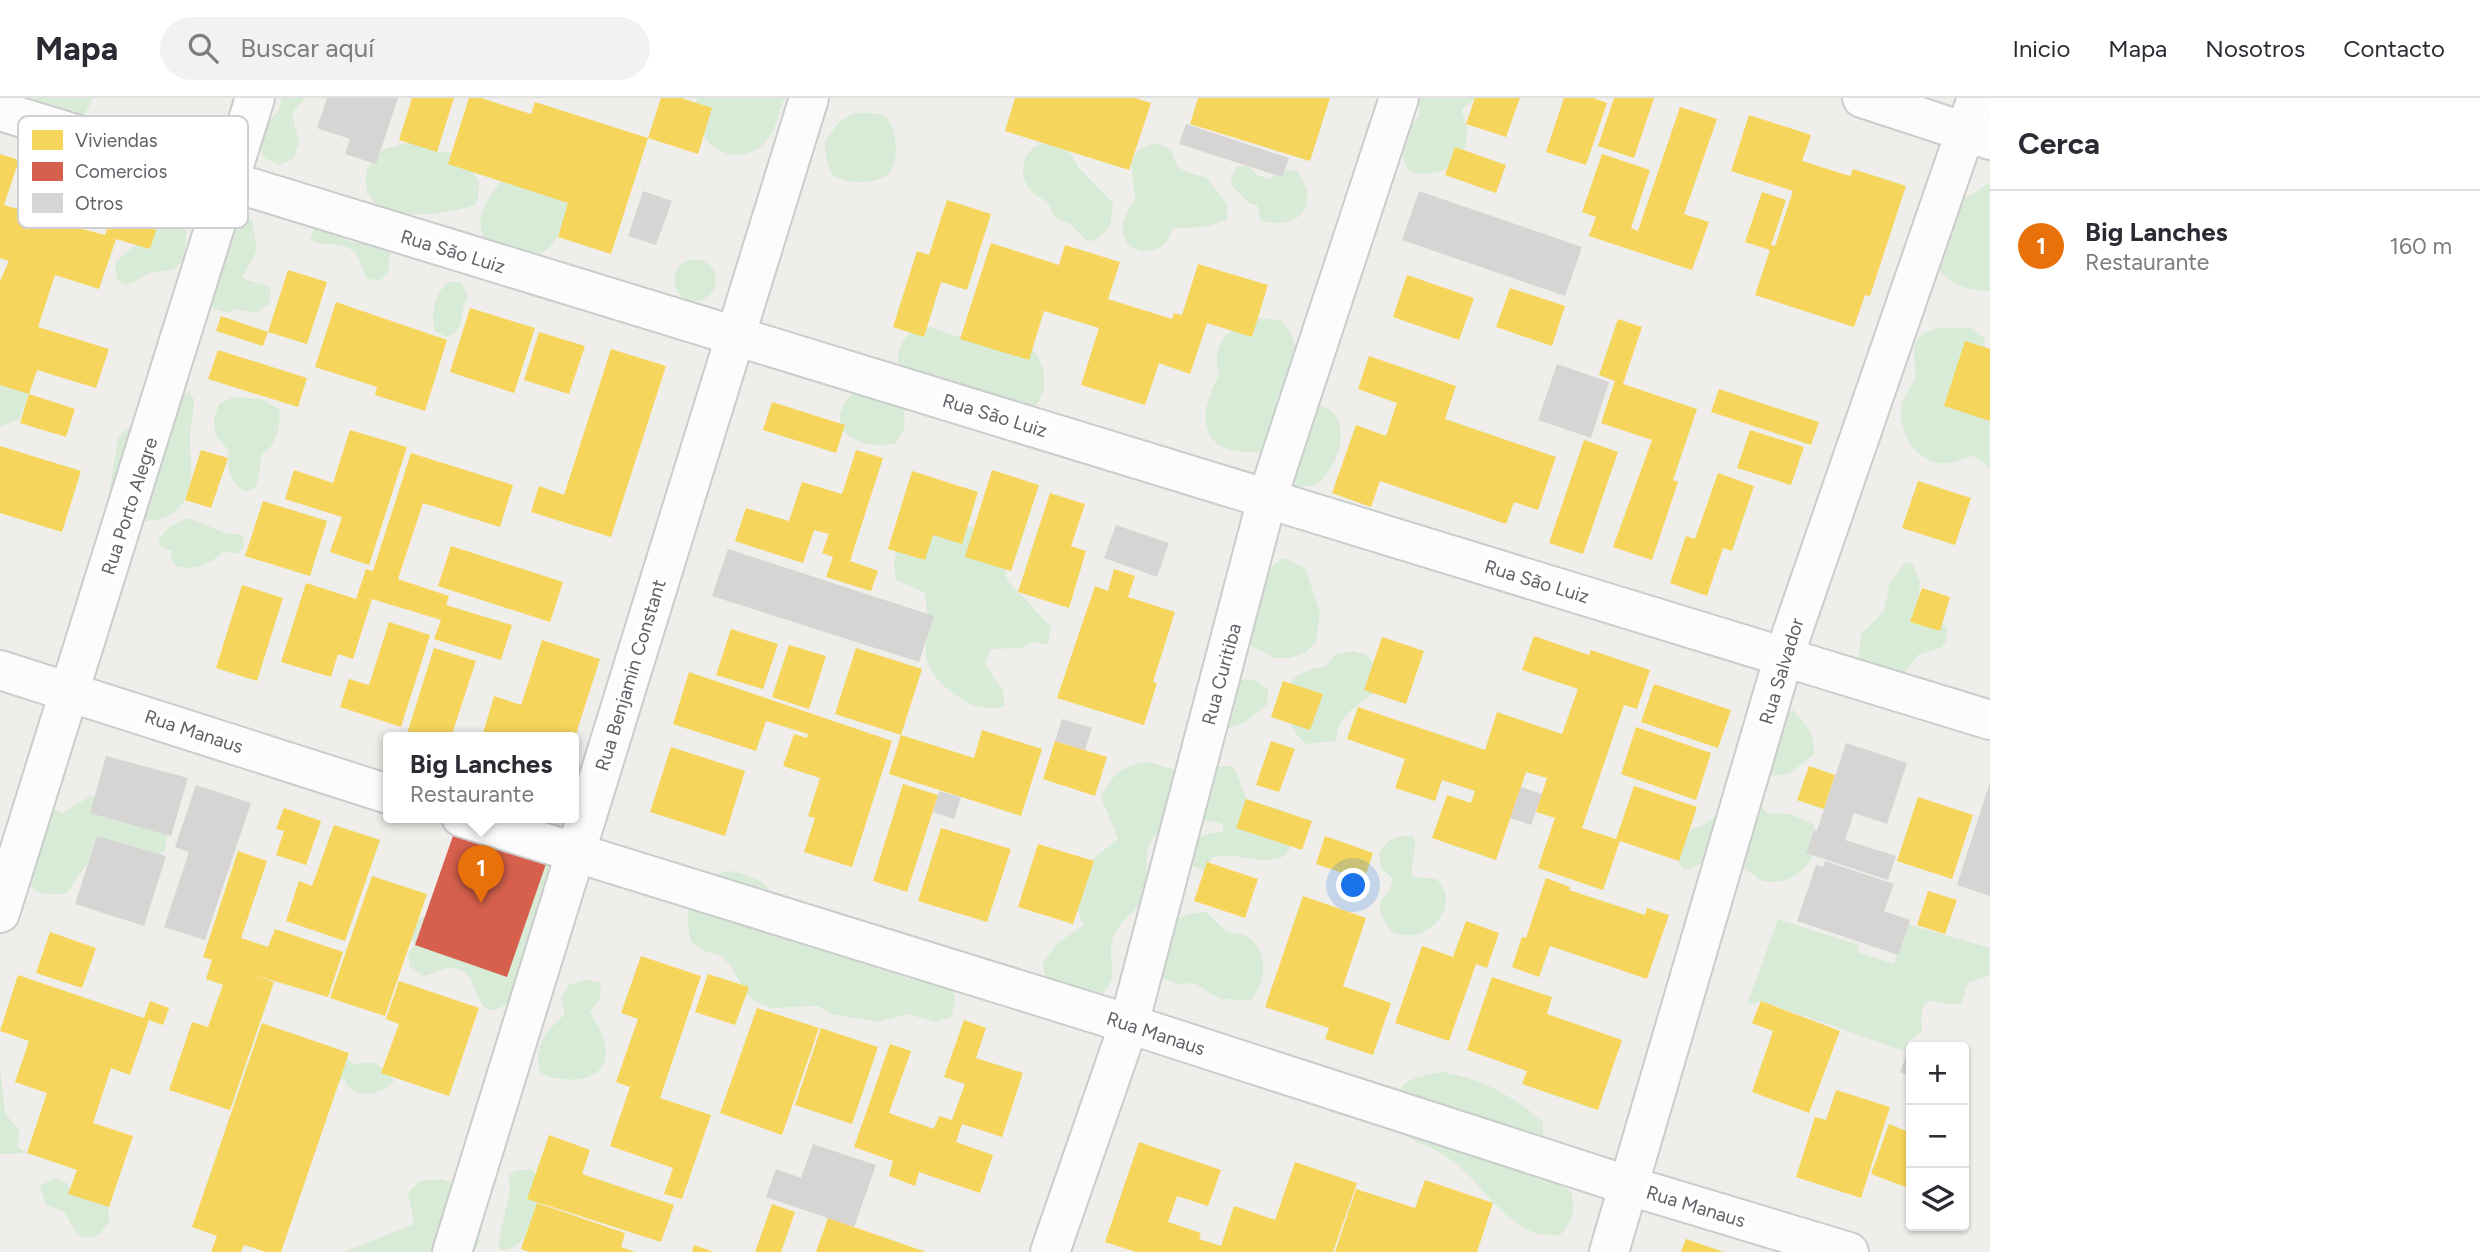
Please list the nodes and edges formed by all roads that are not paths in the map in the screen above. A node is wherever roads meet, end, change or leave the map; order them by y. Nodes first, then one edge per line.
1 (255, 98) edge
2 (809, 98) edge
3 (1399, 98) edge
4 (1862, 98) edge
5 (0, 111) edge
6 (18, 117) edge
7 (248, 122) edge
8 (1978, 123) edge
9 (248, 189) edge
10 (216, 228) edge
11 (736, 335) junction
12 (1267, 499) junction
13 (1784, 656) junction
14 (0, 670) edge
15 (70, 692) junction
16 (1990, 720) edge
17 (383, 792) edge
18 (479, 823) edge
19 (575, 854) junction
20 (0, 913) edge
21 (1129, 1024) junction
22 (1630, 1186) junction
23 (452, 1252) edge
24 (1050, 1252) edge
25 (1609, 1252) edge
26 (1849, 1252) edge

1 - 7 street, Rua Porto Alegre
2 - 11 street, Rua Benjamin Constant
3 - 12 street, Rua Curitiba
4 - 8 street
5 - 6 street, Rua São Luiz
8 - 13 street, Rua Salvador
9 - 11 street, Rua São Luiz
10 - 15 street, Rua Porto Alegre
11 - 12 street, Rua São Luiz
11 - 19 street, Rua Benjamin Constant
12 - 13 street, Rua São Luiz
12 - 21 street, Rua Curitiba
13 - 16 street, Rua São Luiz
13 - 22 street, Rua Salvador
14 - 15 street, Rua Manaus
15 - 17 street, Rua Manaus
15 - 20 street, Rua Porto Alegre
18 - 19 street, Rua Manaus
19 - 21 street, Rua Manaus
19 - 23 street, Rua Benjamin Constant
21 - 22 street, Rua Manaus
21 - 24 street, Rua Curitiba
22 - 25 street, Rua Salvador
22 - 26 street, Rua Manaus

